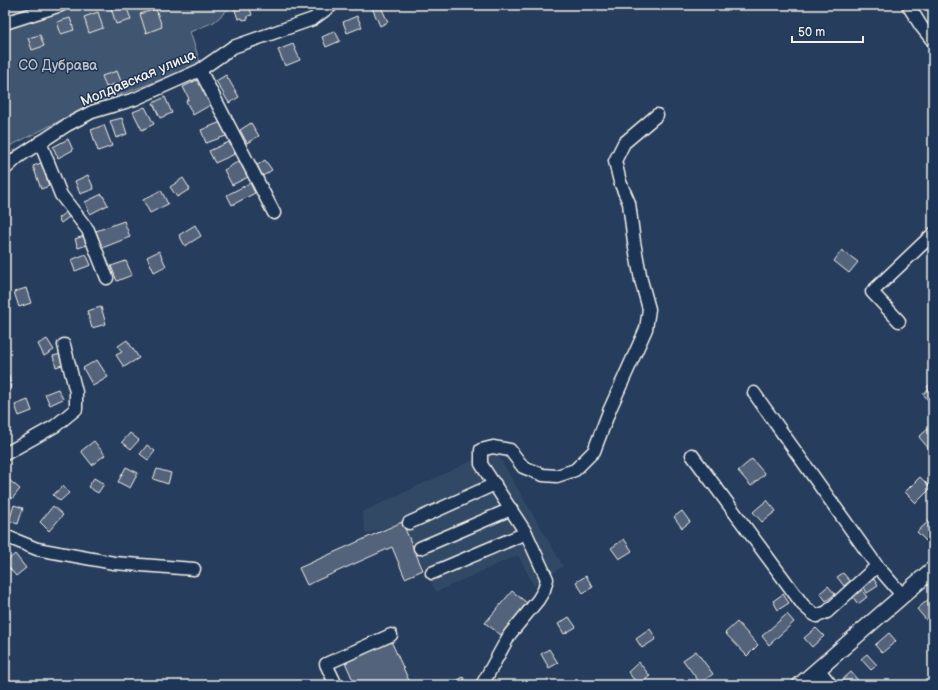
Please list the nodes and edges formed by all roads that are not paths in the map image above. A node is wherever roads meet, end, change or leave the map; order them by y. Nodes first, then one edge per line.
1 (60, 5) edge
2 (332, 5) edge
3 (908, 5) edge
4 (5, 23) edge
5 (933, 41) edge
6 (200, 70) junction
7 (657, 115) dead end
8 (40, 142) junction
9 (5, 169) edge
10 (274, 213) dead end
11 (933, 234) edge
12 (107, 278) dead end
13 (899, 321) dead end
14 (64, 344) dead end
15 (754, 393) dead end
16 (5, 454) edge
17 (692, 455) dead end
18 (495, 484) junction
19 (511, 509) junction
20 (409, 523) dead end
21 (526, 534) junction
22 (5, 536) edge
23 (420, 548) dead end
24 (877, 566) junction
25 (194, 569) dead end
26 (933, 569) edge
27 (432, 574) dead end
28 (903, 596) junction
29 (391, 634) dead end
30 (818, 669) junction
31 (336, 685) edge
32 (482, 685) edge
33 (800, 685) edge
34 (831, 685) edge

1 - 4 street
2 - 6 street, Молдавская улица
3 - 5 street
6 - 8 street, Молдавская улица
6 - 10 street
7 - 18 street
8 - 9 street, Молдавская улица
8 - 12 street
11 - 13 street
14 - 16 street
15 - 24 street
17 - 24 street
18 - 19 street
18 - 20 street
19 - 21 street
19 - 23 street
21 - 27 street
21 - 32 street
22 - 25 street
24 - 28 street
26 - 28 main road
28 - 30 main road
29 - 31 street
30 - 33 main road
30 - 34 street

